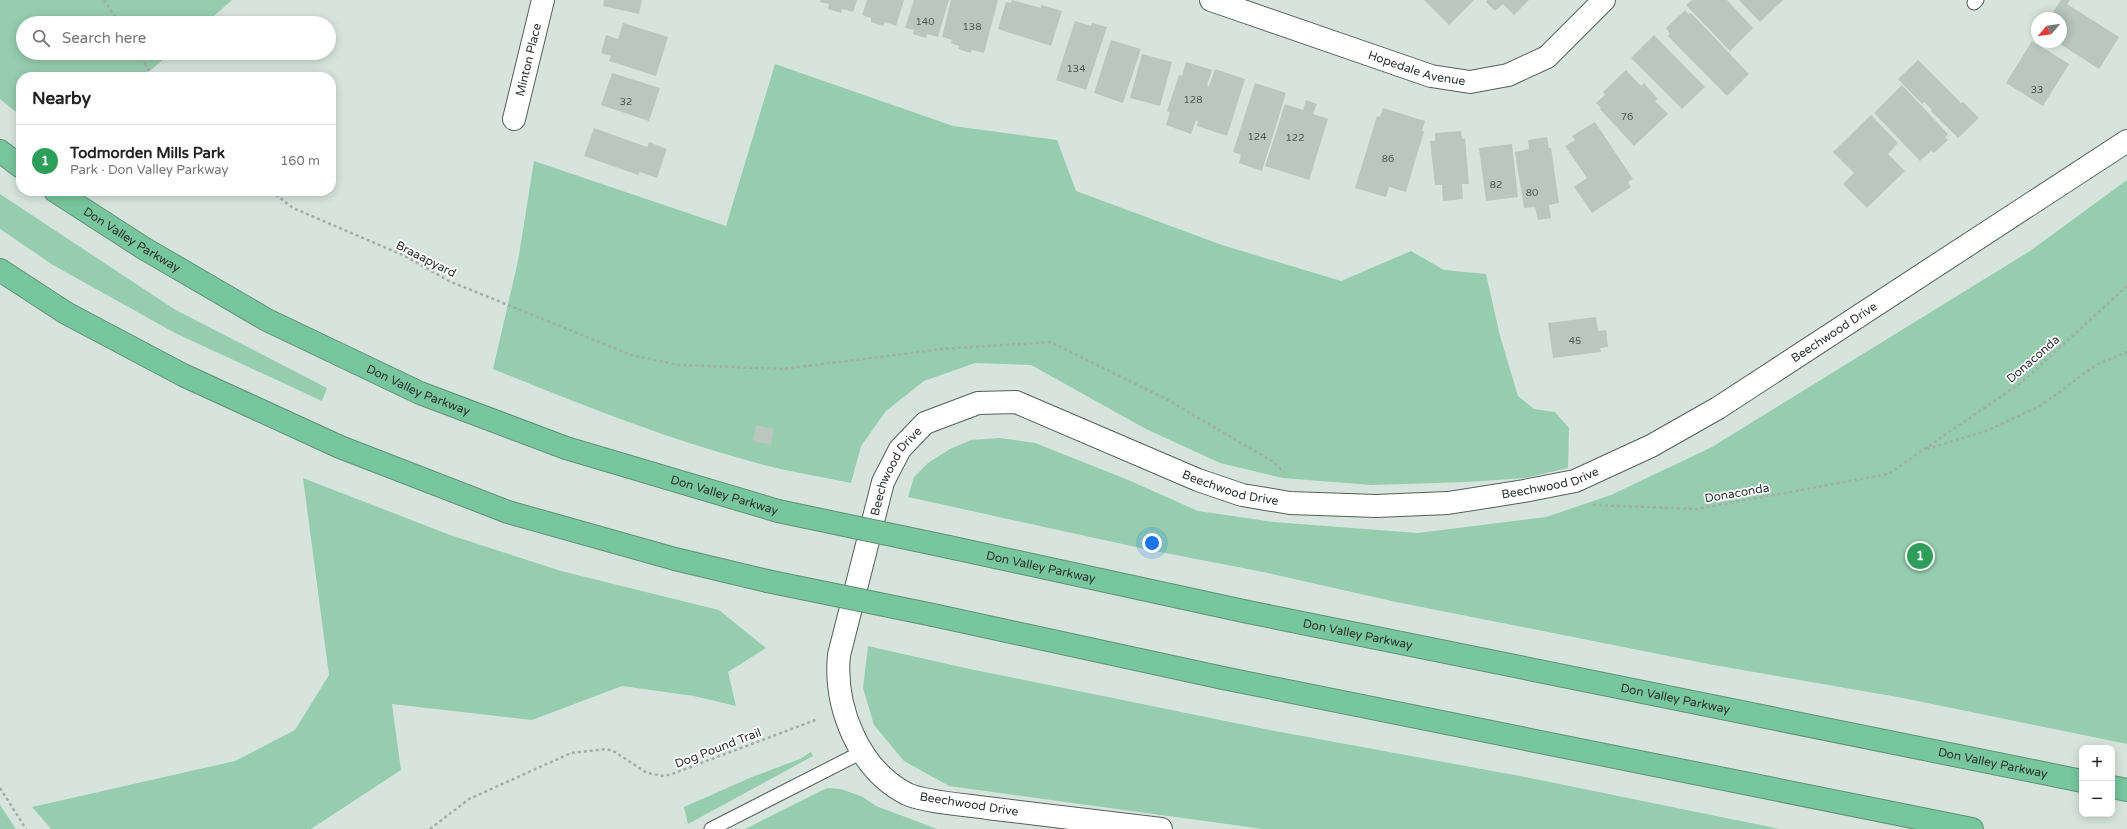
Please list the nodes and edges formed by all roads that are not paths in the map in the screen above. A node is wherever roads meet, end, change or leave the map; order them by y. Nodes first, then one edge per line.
1 (543, 0) edge
2 (1211, 0) edge
3 (1604, 0) edge
4 (514, 119) dead end
5 (2127, 141) edge
6 (0, 151) edge
7 (16, 163) edge
8 (63, 196) edge
9 (0, 270) edge
10 (862, 752) junction
11 (2079, 780) edge
12 (2115, 788) edge
13 (2127, 790) edge
14 (711, 829) edge
15 (1161, 829) edge
16 (1972, 829) edge

1 - 4 street, Minton Place
2 - 3 street, Hopedale Avenue
5 - 10 street, Beechwood Drive
6 - 7 highway
8 - 11 highway, Don Valley Parkway, bridge
9 - 16 highway, bridge
10 - 14 lane
10 - 15 street, Beechwood Drive
12 - 13 highway

